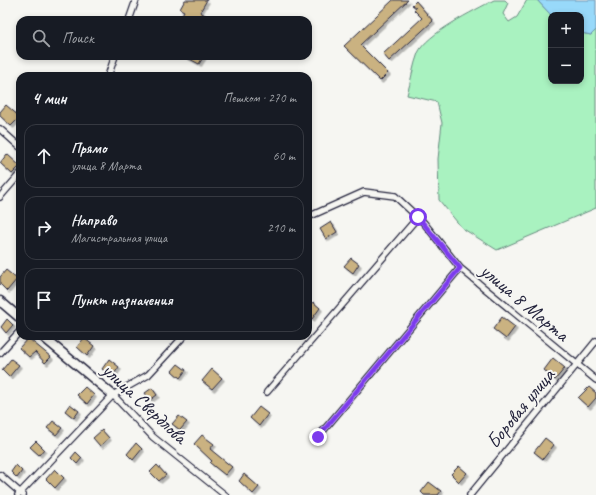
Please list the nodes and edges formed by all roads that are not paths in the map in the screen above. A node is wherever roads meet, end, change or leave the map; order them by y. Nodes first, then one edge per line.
1 (136, 0) edge
2 (130, 16) edge
3 (114, 60) edge
4 (109, 72) edge
5 (0, 129) edge
6 (16, 143) edge
7 (16, 179) edge
8 (0, 197) edge
9 (312, 215) edge
10 (418, 217) junction
11 (460, 268) junction
12 (0, 300) edge
13 (16, 314) edge
14 (16, 335) edge
15 (47, 340) edge
16 (180, 340) edge
17 (312, 340) edge
18 (312, 340) edge
19 (596, 341) edge
20 (0, 353) edge
21 (576, 364) junction
22 (596, 380) edge
23 (267, 392) dead end
24 (113, 395) junction
25 (318, 437) dead end
26 (0, 475) edge
27 (21, 494) edge
28 (225, 495) edge
29 (470, 495) edge

1 - 2 street
3 - 4 street
5 - 6 street
7 - 8 street
9 - 10 street, улица 8 Марта
10 - 11 street, улица 8 Марта
10 - 18 street
11 - 21 street, улица 8 Марта
11 - 25 street
12 - 13 street
14 - 20 street
15 - 24 street, улица Свердлова
16 - 24 street
17 - 23 street
19 - 21 street, Боровая улица
21 - 22 street, улица 8 Марта
21 - 29 street, Боровая улица
24 - 27 street
24 - 28 street, улица Свердлова
26 - 27 street

